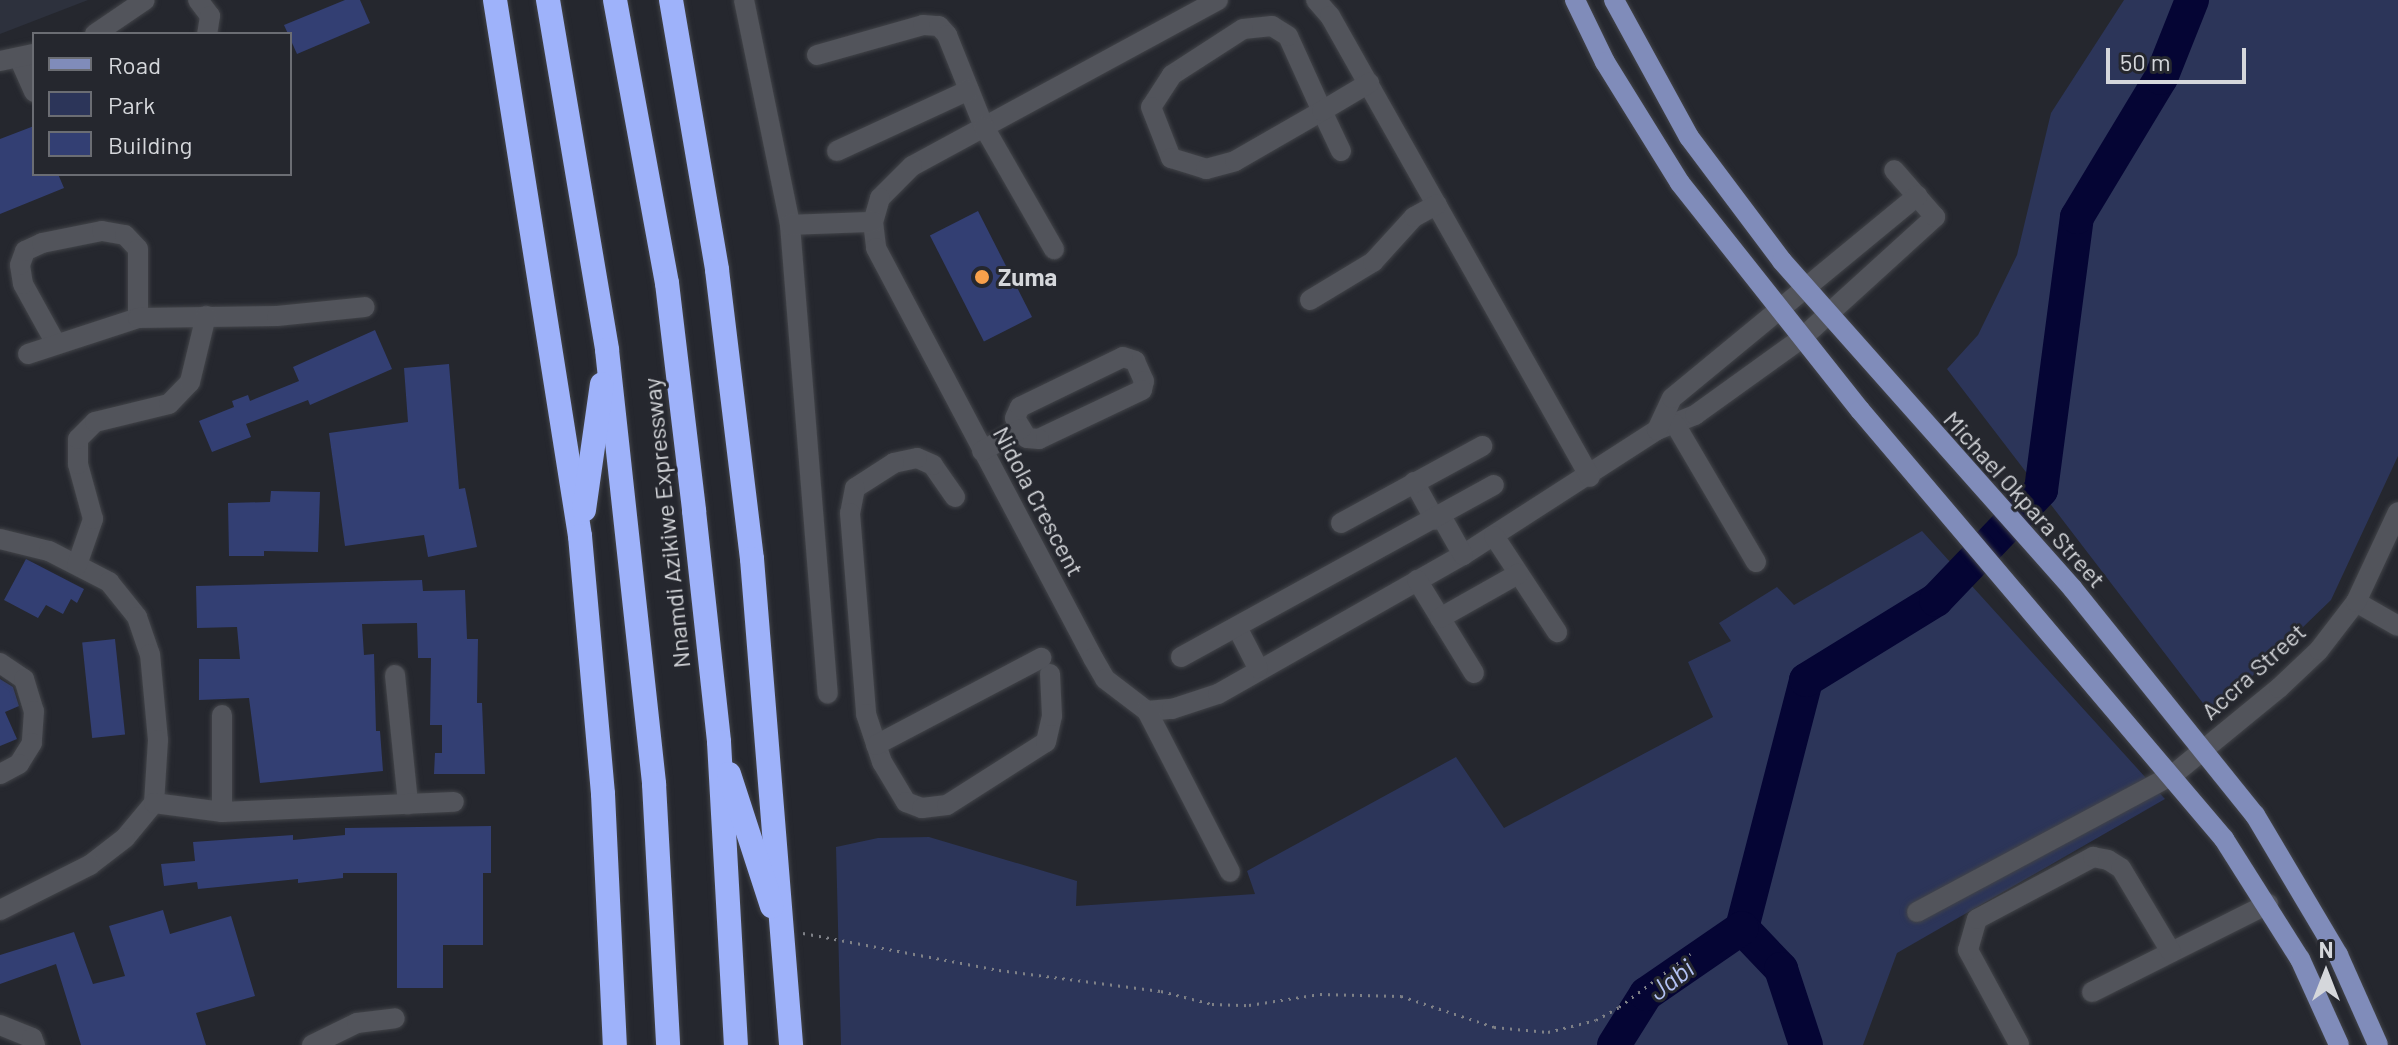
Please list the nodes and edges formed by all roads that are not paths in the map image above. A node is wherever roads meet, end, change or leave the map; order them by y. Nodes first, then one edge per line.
1 (145, 0) edge
2 (198, 0) edge
3 (495, 0) edge
4 (548, 0) edge
5 (615, 0) edge
6 (671, 0) edge
7 (744, 0) edge
8 (1218, 0) edge
9 (1316, 0) edge
10 (1575, 0) edge
11 (1614, 0) edge
12 (98, 32) edge
13 (207, 32) edge
14 (817, 55) dead end
15 (18, 58) edge
16 (1369, 83) junction
17 (32, 88) edge
18 (969, 90) junction
19 (1322, 111) junction
20 (984, 127) junction
21 (837, 151) dead end
22 (1341, 151) dead end
23 (1894, 170) dead end
24 (1917, 196) junction
25 (1437, 204) junction
26 (873, 222) junction
27 (790, 225) junction
28 (1054, 249) dead end
29 (1806, 290) junction
30 (1310, 300) dead end
31 (365, 307) dead end
32 (1779, 310) junction
33 (206, 316) junction
34 (1829, 316) junction
35 (138, 318) junction
36 (1802, 338) junction
37 (55, 342) junction
38 (607, 350) junction
39 (28, 354) dead end
40 (1666, 427) junction
41 (1021, 429) junction
42 (1482, 446) dead end
43 (982, 451) junction
44 (1590, 477) junction
45 (1414, 482) junction
46 (1494, 485) dead end
47 (955, 497) dead end
48 (2398, 512) edge
49 (1438, 518) junction
50 (1341, 523) dead end
51 (580, 536) junction
52 (1494, 536) junction
53 (0, 539) edge
54 (1463, 555) junction
55 (1756, 562) dead end
56 (77, 565) junction
57 (1518, 574) junction
58 (1417, 580) junction
59 (2356, 602) junction
60 (1440, 618) junction
61 (2398, 626) edge
62 (1238, 629) junction
63 (1557, 632) dead end
64 (1181, 657) dead end
65 (0, 663) edge
66 (1258, 668) junction
67 (1474, 673) dead end
68 (395, 675) dead end
69 (828, 693) dead end
70 (1147, 711) junction
71 (222, 715) dead end
72 (719, 742) junction
73 (876, 745) junction
74 (2203, 750) junction
75 (0, 774) edge
76 (2174, 774) junction
77 (454, 802) dead end
78 (154, 803) junction
79 (408, 804) junction
80 (222, 812) junction
81 (1230, 872) dead end
82 (2268, 904) junction
83 (0, 910) edge
84 (1917, 912) dead end
85 (784, 938) junction
86 (2171, 952) junction
87 (2092, 992) dead end
88 (395, 1018) dead end
89 (0, 1025) edge
90 (2019, 1044) edge
91 (35, 1045) edge
92 (312, 1045) edge
93 (615, 1045) edge
94 (668, 1045) edge
95 (736, 1045) edge
96 (791, 1045) edge
97 (2339, 1045) edge
98 (2378, 1045) edge

1 - 12 street
2 - 13 street
3 - 51 highway
4 - 38 highway, Nnamdi Azikiwe Expressway
5 - 72 highway, Nnamdi Azikiwe Expressway
6 - 85 highway
7 - 27 street
8 - 20 street
9 - 16 street
10 - 32 main road
11 - 29 main road, Michael Okpara Street
14 - 18 street
15 - 17 street
16 - 19 street
16 - 25 street
18 - 20 street
18 - 21 street
19 - 19 street
19 - 22 street
20 - 26 street
20 - 28 street
23 - 24 street
24 - 29 street
24 - 34 street
25 - 30 street
25 - 44 street
26 - 27 street
26 - 43 street, Nidola Crescent
27 - 69 street
29 - 32 street
29 - 34 main road, Michael Okpara Street
31 - 33 street
32 - 36 main road
32 - 40 street
33 - 35 street
33 - 56 street
34 - 36 street
34 - 74 main road, Michael Okpara Street
35 - 37 street
35 - 37 street
36 - 40 street
36 - 76 main road
37 - 39 street
38 - 51 highway
38 - 94 highway, Nnamdi Azikiwe Expressway
40 - 44 street
40 - 55 street
41 - 41 street
41 - 43 street
42 - 45 street
43 - 70 street, Nidola Crescent
44 - 52 street
45 - 49 street
45 - 50 street
46 - 49 street
47 - 73 street
48 - 59 street, Accra Street
49 - 54 street
49 - 62 street
51 - 93 highway
52 - 54 street
52 - 57 street
53 - 56 street
54 - 58 street
56 - 78 street
57 - 60 street
57 - 63 street
58 - 60 street
58 - 66 street
59 - 61 street
59 - 74 street, Accra Street
60 - 67 street
62 - 64 street
62 - 66 street
65 - 75 street
66 - 70 street
68 - 79 street
70 - 81 street
71 - 80 street
72 - 85 highway
72 - 95 highway, Nnamdi Azikiwe Expressway
73 - 73 street
74 - 76 street, Accra Street
74 - 98 main road, Michael Okpara Street
76 - 82 main road
76 - 84 street, Accra Street
77 - 79 street
78 - 80 street
78 - 83 street
79 - 80 street
82 - 86 street
82 - 97 main road
85 - 96 highway
86 - 87 street
86 - 90 street
88 - 92 street
89 - 91 street

